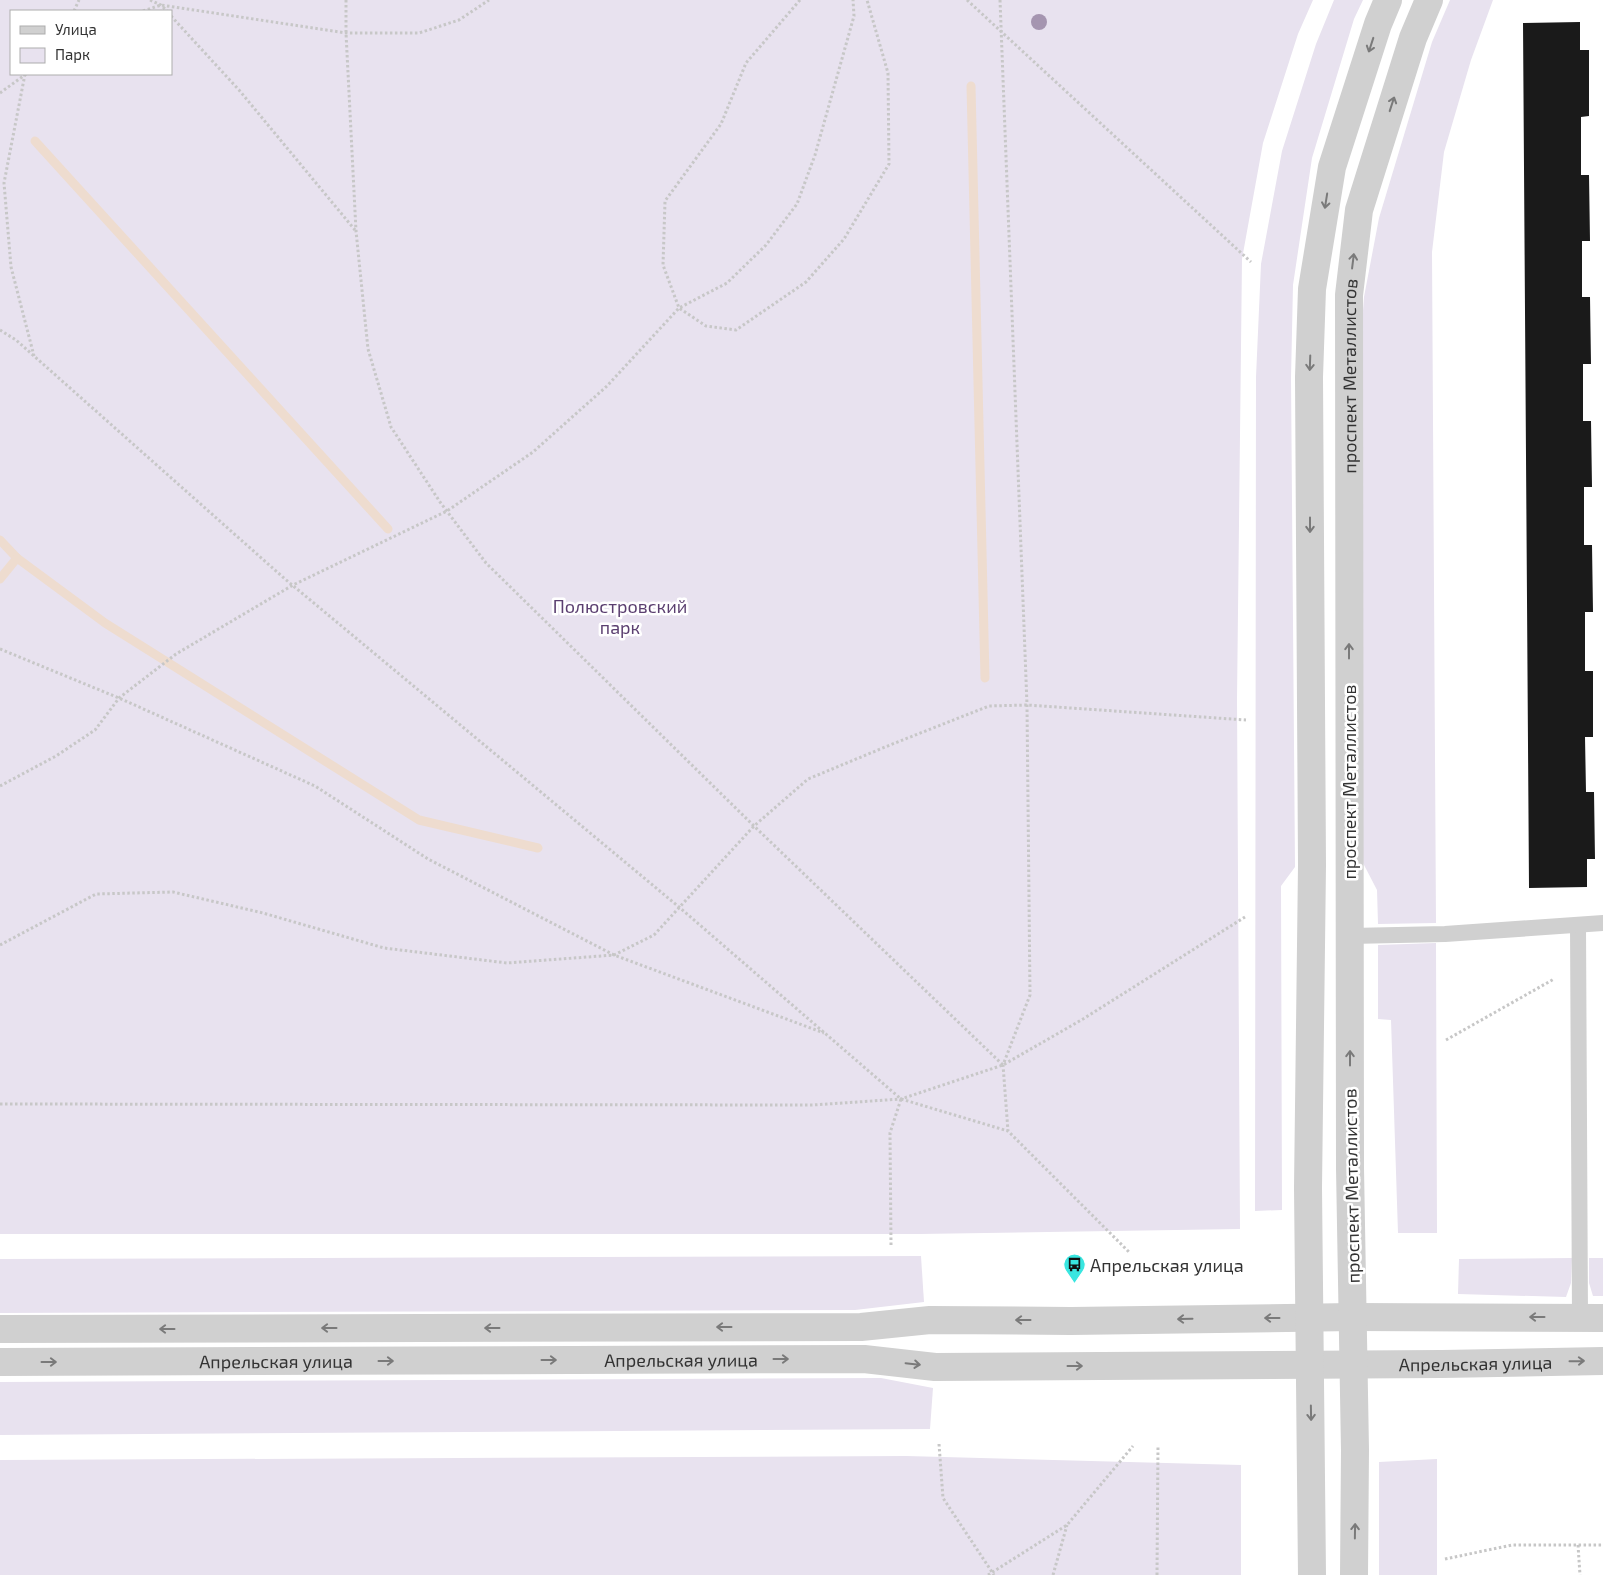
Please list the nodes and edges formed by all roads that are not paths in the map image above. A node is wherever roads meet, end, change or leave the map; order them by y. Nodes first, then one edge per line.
1 (1388, 0) edge
2 (1429, 0) edge
3 (1603, 923) edge
4 (1578, 924) junction
5 (1350, 936) junction
6 (1310, 1317) junction
7 (1353, 1317) junction
8 (1592, 1318) edge
9 (0, 1329) edge
10 (1603, 1361) edge
11 (0, 1362) edge
12 (1310, 1364) junction
13 (1354, 1364) junction
14 (1312, 1575) edge
15 (1354, 1575) edge

1 -> 6 street, проспект Металлистов
5 -> 2 street, проспект Металлистов
3 - 4 lane
4 - 5 lane
4 - 8 lane
7 -> 5 street, проспект Металлистов
6 - 7 street, Апрельская улица
6 -> 9 street, Апрельская улица
6 - 12 street, проспект Металлистов
8 -> 7 street, Апрельская улица
7 - 13 street, проспект Металлистов
13 -> 10 street, Апрельская улица
11 -> 12 street, Апрельская улица
12 - 13 street, Апрельская улица
12 -> 14 street, проспект Металлистов
15 -> 13 street, проспект Металлистов

